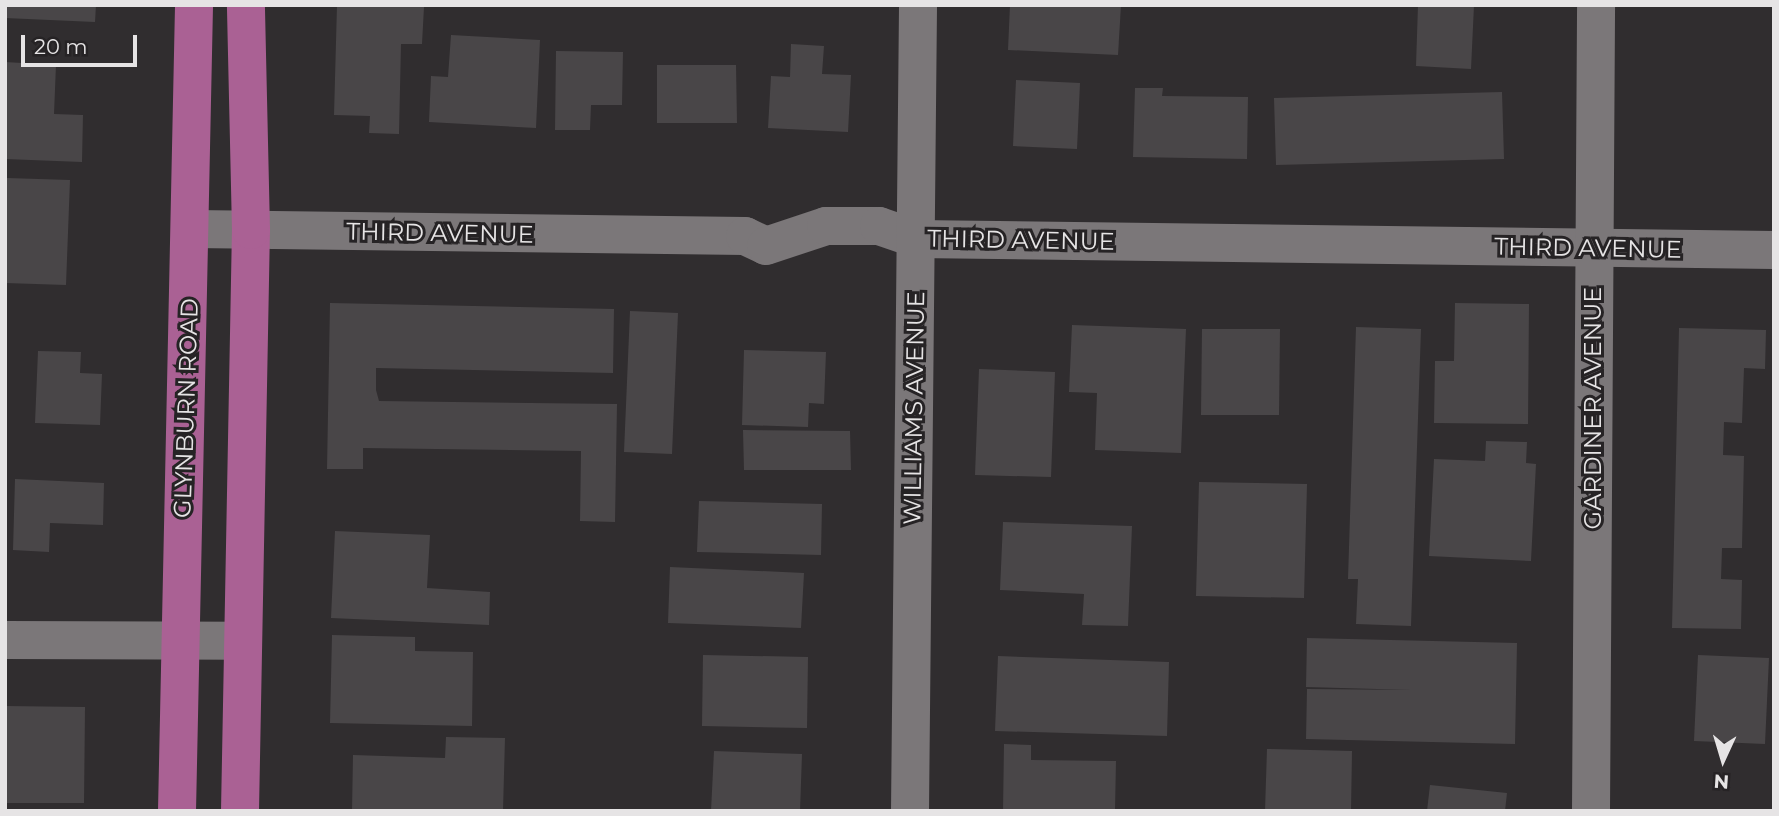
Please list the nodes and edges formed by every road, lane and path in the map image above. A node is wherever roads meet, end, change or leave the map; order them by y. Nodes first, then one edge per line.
1 (194, 5) edge
2 (246, 5) edge
3 (918, 5) edge
4 (1596, 5) edge
5 (191, 229) junction
6 (251, 230) junction
7 (916, 239) junction
8 (1594, 248) junction
9 (1774, 250) edge
10 (5, 640) edge
11 (178, 641) junction
12 (242, 641) junction
13 (177, 811) edge
14 (240, 811) edge
15 (910, 811) edge
16 (1591, 811) edge

1 - 5 main road, GLYNBURN ROAD
2 - 6 main road
3 - 7 street, WILLIAMS AVENUE
4 - 8 street, GARDINER AVENUE
5 - 6 street, THIRD AVENUE
5 - 11 main road, GLYNBURN ROAD
6 - 7 street, THIRD AVENUE
6 - 12 main road
7 - 8 street, THIRD AVENUE
7 - 15 street, WILLIAMS AVENUE
8 - 9 street, THIRD AVENUE
8 - 16 street, GARDINER AVENUE
10 - 11 street
11 - 12 street
11 - 13 main road, GLYNBURN ROAD
12 - 14 main road

